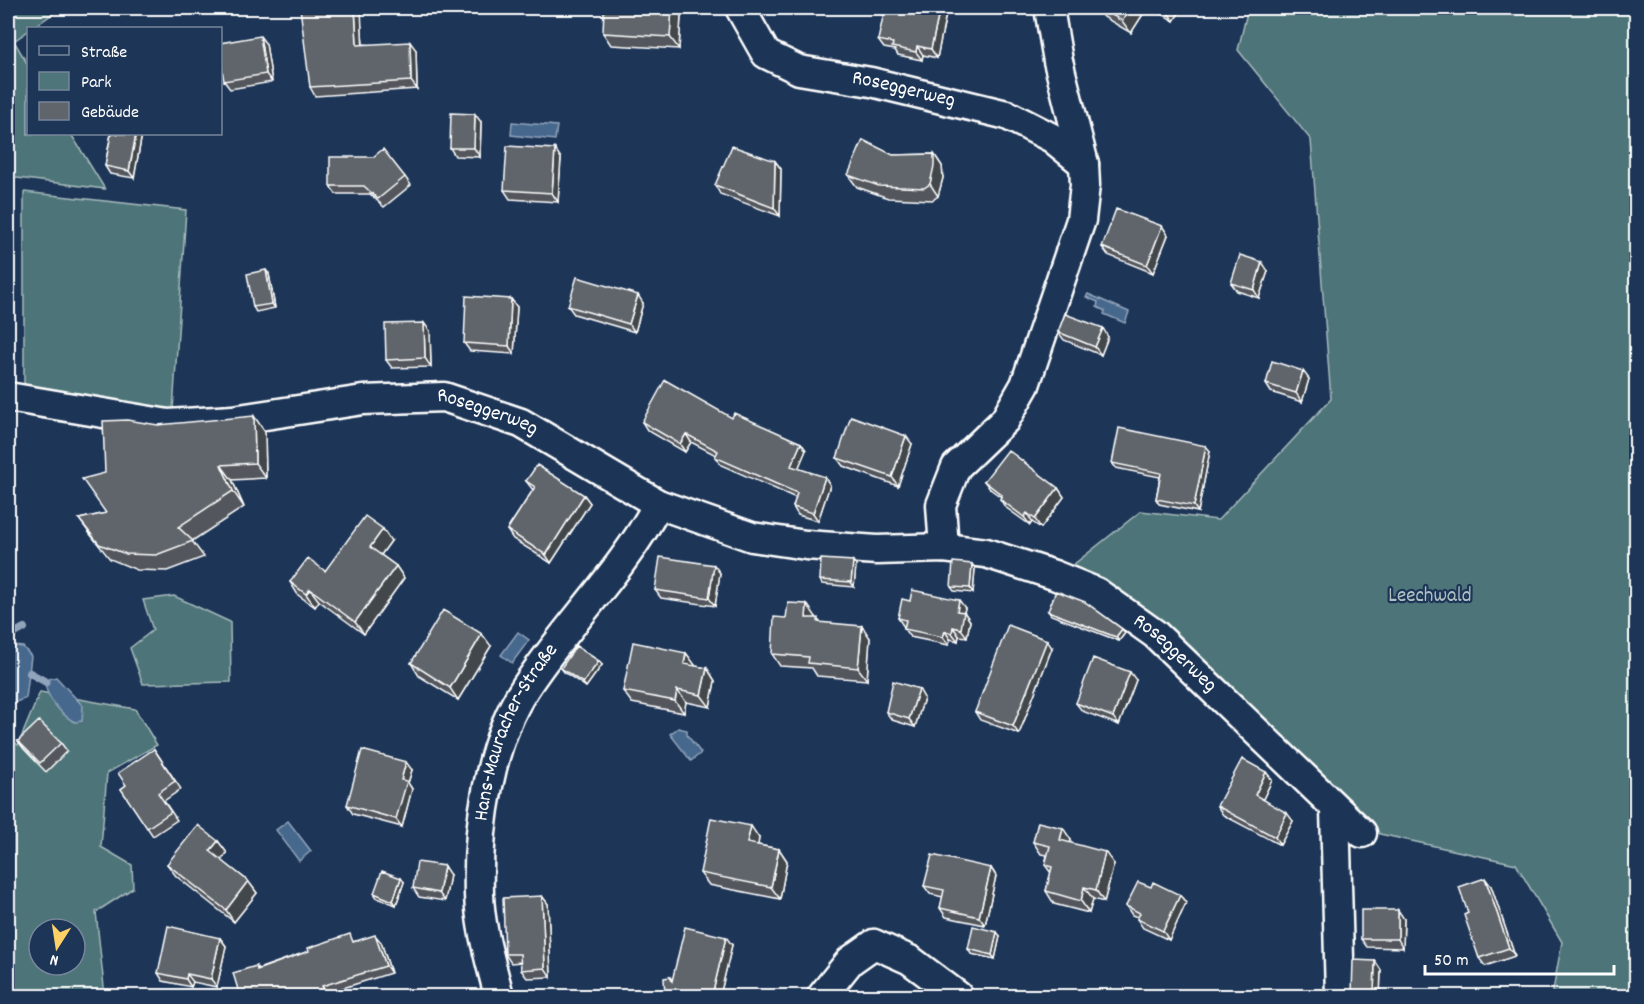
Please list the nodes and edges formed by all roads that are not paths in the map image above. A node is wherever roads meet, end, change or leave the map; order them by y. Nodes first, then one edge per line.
1 (740, 8) edge
2 (1048, 8) edge
3 (1084, 164) junction
4 (8, 397) edge
5 (658, 504) junction
6 (944, 548) junction
7 (1335, 809) junction
8 (1362, 833) dead end
9 (499, 996) edge
10 (822, 996) edge
11 (958, 996) edge
12 (1340, 996) edge

1 - 3 street, Roseggerweg
2 - 3 street
3 - 6 street
4 - 5 street, Roseggerweg
5 - 6 street, Roseggerweg
5 - 9 street, Hans-Mauracher-Straße
6 - 7 street, Roseggerweg
7 - 8 street, Roseggerweg
7 - 12 street
10 - 11 street

